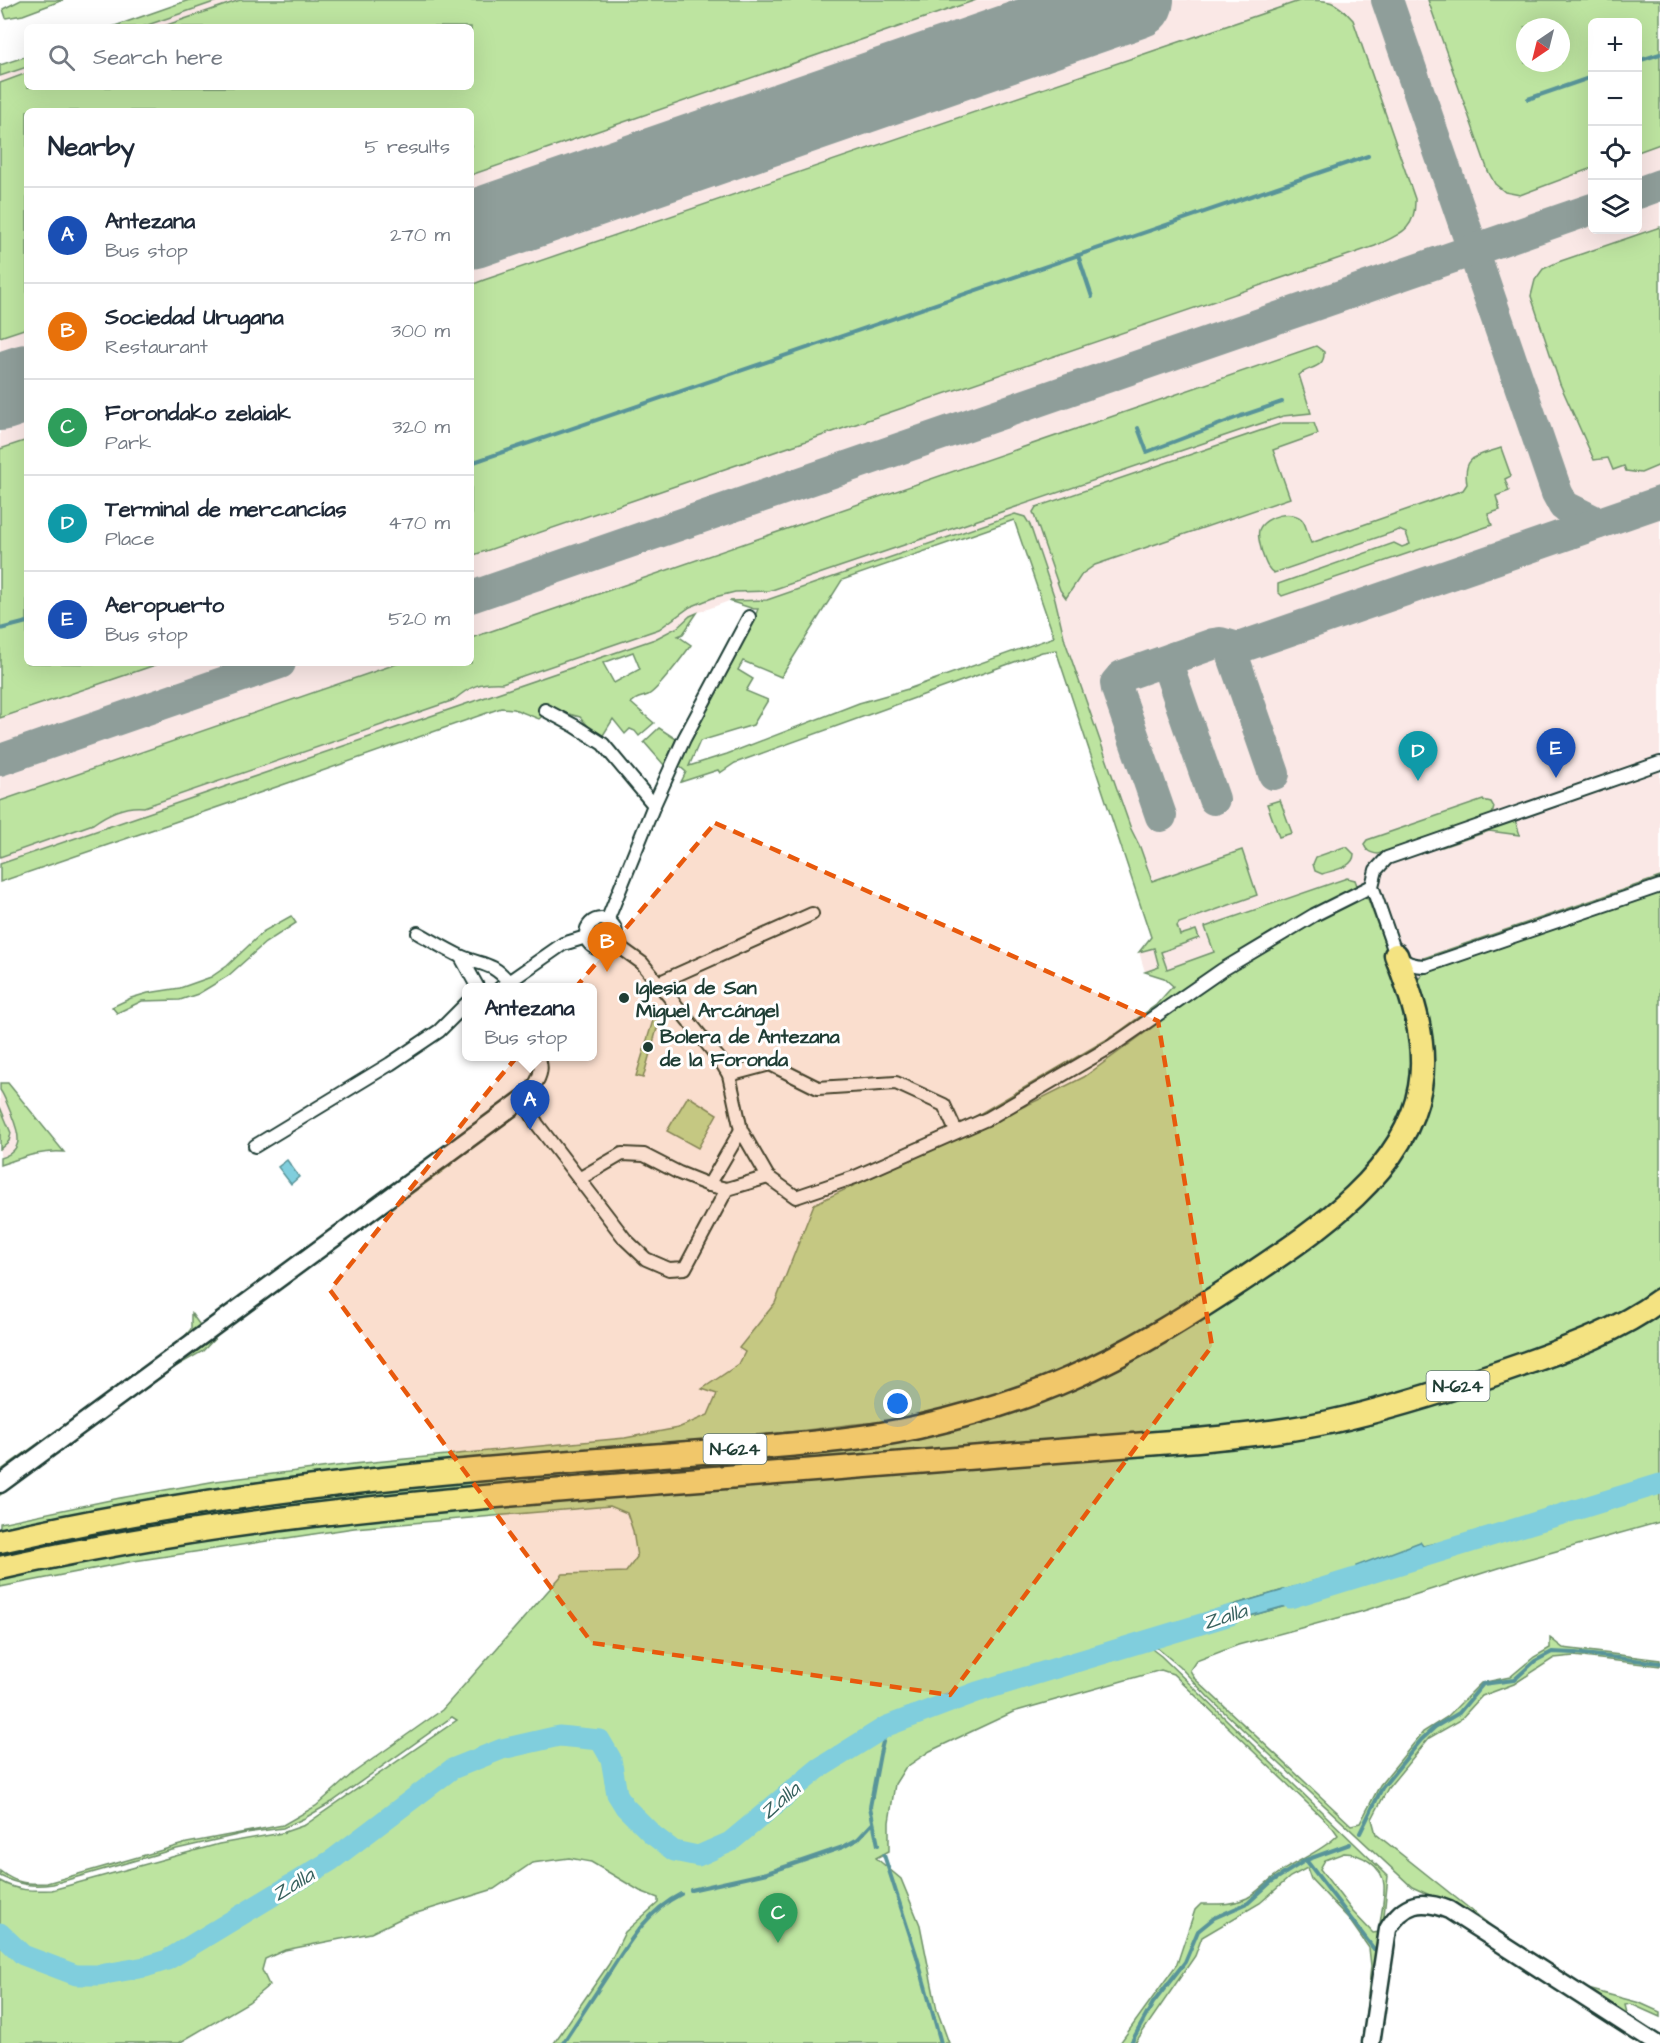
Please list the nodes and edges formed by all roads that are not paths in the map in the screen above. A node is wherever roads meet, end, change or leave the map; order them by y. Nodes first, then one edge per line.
1 (749, 617) dead end
2 (545, 710) dead end
3 (1660, 763) edge
4 (654, 805) junction
5 (1372, 886) junction
6 (1660, 886) edge
7 (812, 914) dead end
8 (607, 921) junction
9 (418, 933) dead end
10 (586, 937) junction
11 (613, 942) junction
12 (1396, 955) junction
13 (461, 957) junction
14 (476, 983) edge
15 (503, 983) edge
16 (507, 983) edge
17 (658, 983) junction
18 (462, 1008) edge
19 (539, 1061) edge
20 (729, 1076) junction
21 (524, 1098) junction
22 (741, 1130) junction
23 (956, 1131) junction
24 (255, 1146) dead end
25 (768, 1177) junction
26 (579, 1179) junction
27 (709, 1185) junction
28 (727, 1189) junction
29 (1660, 1300) edge
30 (0, 1484) edge
31 (0, 1541) edge
32 (0, 1568) edge
33 (1371, 2043) edge
34 (1655, 2043) edge

1 - 4 street
2 - 4 street
3 - 5 street
4 - 8 street
5 - 12 street
5 - 23 street
6 - 12 street
7 - 17 street
8 - 10 street
8 - 11 street
9 - 13 street
10 - 11 street
10 - 16 street
11 - 17 street
12 - 31 highway, N-624
13 - 14 street
13 - 15 street
17 - 20 street
18 - 24 street
19 - 21 street
20 - 22 street
20 - 23 street
21 - 26 street
21 - 30 street
22 - 25 street
22 - 27 street
23 - 25 street
25 - 28 street
26 - 27 street
26 - 28 street
27 - 28 street
29 - 32 highway, N-624
33 - 34 street

